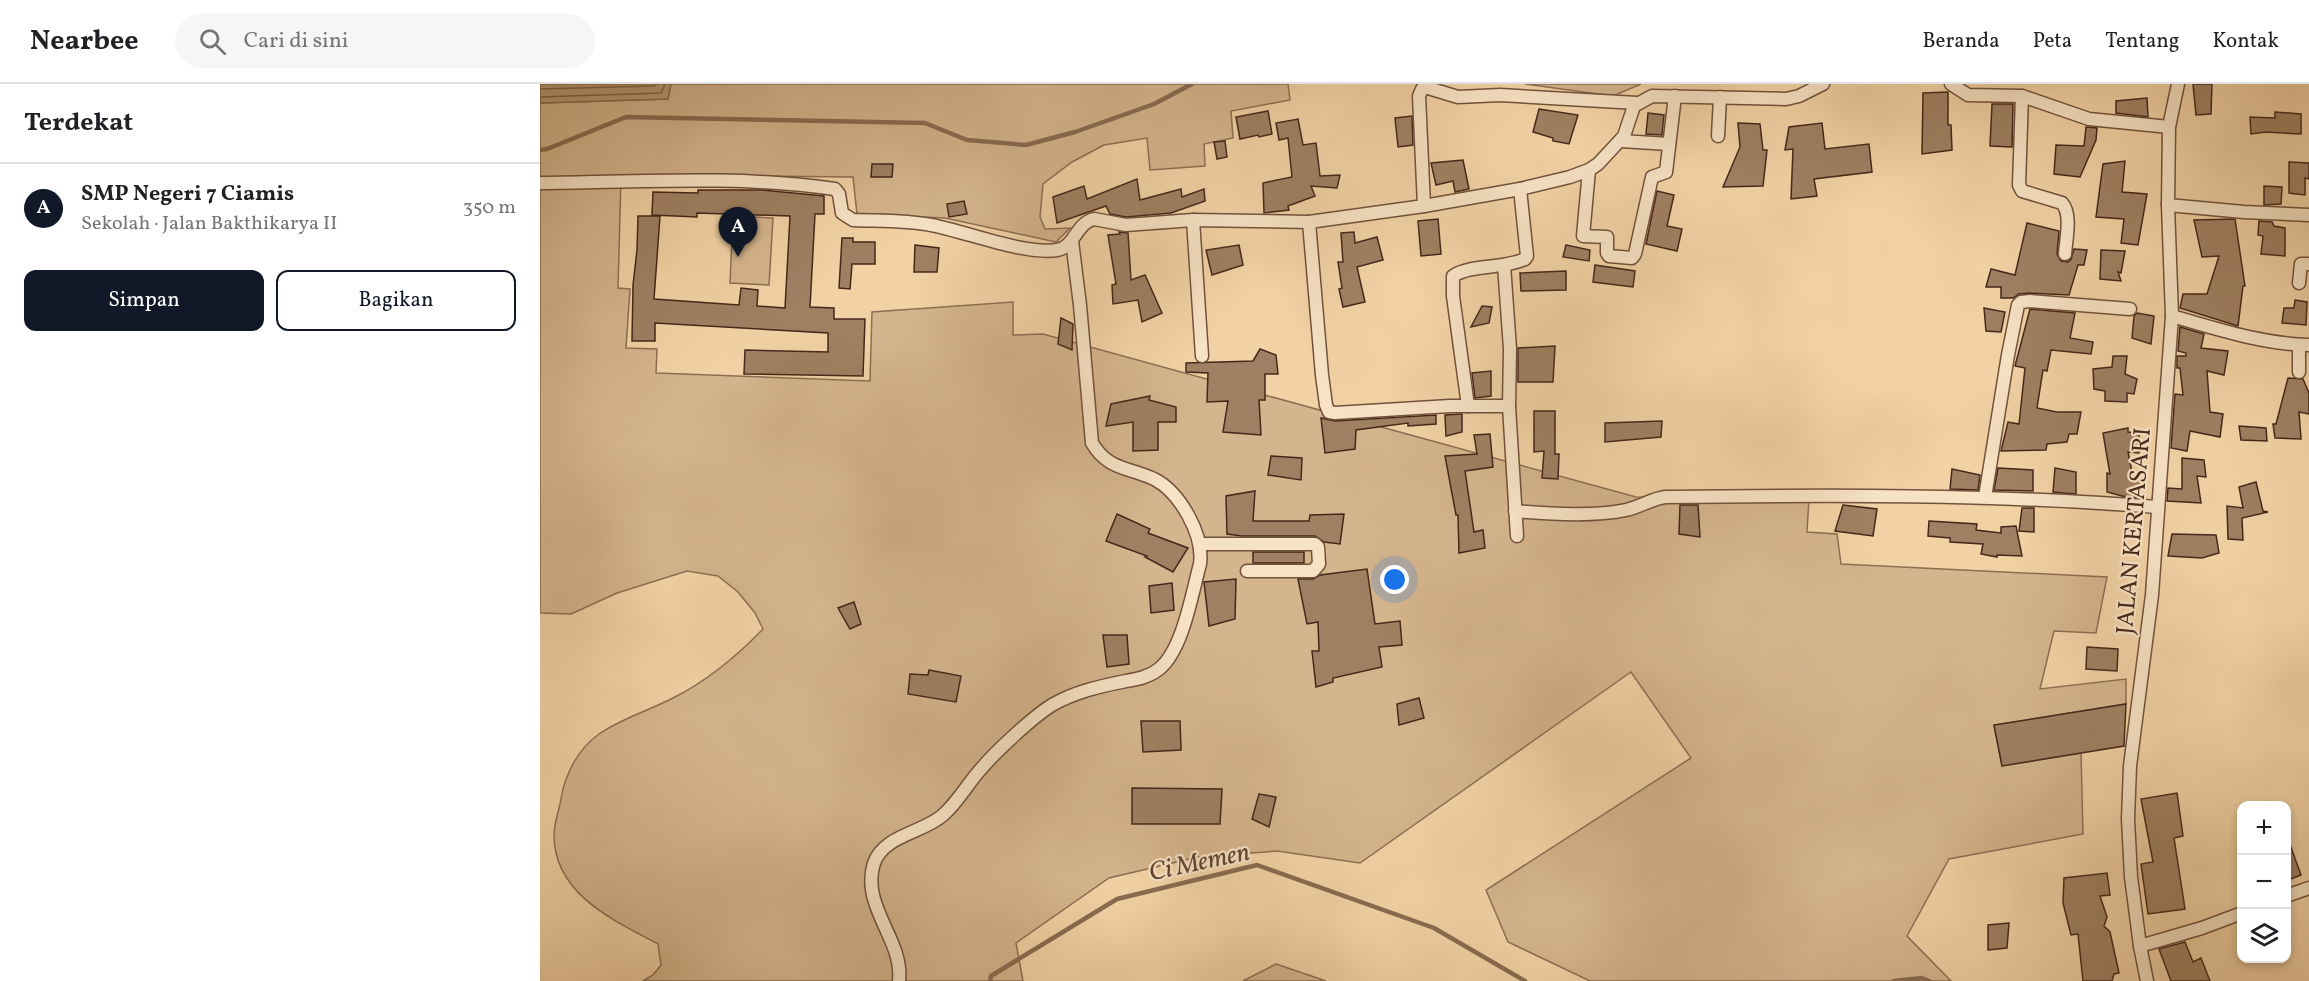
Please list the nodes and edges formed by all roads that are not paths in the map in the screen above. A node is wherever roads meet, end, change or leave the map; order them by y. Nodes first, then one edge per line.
1 (1823, 84) edge
2 (1951, 84) edge
3 (2178, 84) edge
4 (1675, 96) junction
5 (2022, 96) junction
6 (1720, 97) junction
7 (1637, 103) junction
8 (2169, 127) junction
9 (1718, 136) dead end
10 (1621, 141) junction
11 (1669, 144) junction
12 (1589, 171) junction
13 (540, 183) edge
14 (1520, 189) junction
15 (2168, 205) junction
16 (1424, 206) junction
17 (2309, 215) edge
18 (1194, 220) junction
19 (1309, 222) junction
20 (1072, 241) junction
21 (2065, 254) dead end
22 (2309, 264) edge
23 (1504, 265) junction
24 (2299, 283) dead end
25 (2130, 309) dead end
26 (2172, 316) junction
27 (2304, 345) edge
28 (1203, 356) dead end
29 (2299, 372) dead end
30 (1468, 406) junction
31 (1509, 406) junction
32 (1985, 497) junction
33 (2157, 507) junction
34 (1515, 511) junction
35 (1517, 536) dead end
36 (1200, 544) junction
37 (1247, 571) dead end
38 (2309, 888) edge
39 (2291, 894) edge
40 (2237, 915) edge
41 (2140, 946) junction
42 (899, 981) edge
43 (2147, 981) edge

1 - 6 street
2 - 5 street
3 - 8 street, JALAN KERTASARI
4 - 6 street
4 - 7 street
4 - 11 street
5 - 8 street
5 - 21 street
6 - 9 street
7 - 10 street
7 - 16 street
8 - 15 street, JALAN KERTASARI
10 - 11 street
10 - 12 street
11 - 12 street
12 - 14 street
13 - 20 street
14 - 16 street
14 - 23 street
15 - 17 street
15 - 26 street, JALAN KERTASARI
16 - 19 street
18 - 19 street
18 - 20 street
18 - 28 street
19 - 30 street
20 - 36 street
22 - 24 street
23 - 30 street
23 - 31 street
25 - 32 street
26 - 27 street
26 - 33 street, JALAN KERTASARI
27 - 29 street
30 - 31 street
31 - 34 street
32 - 33 street
32 - 34 street
33 - 41 street, JALAN KERTASARI
34 - 35 street
36 - 37 street
36 - 42 street
38 - 39 street
40 - 41 street
41 - 43 street, JALAN KERTASARI

